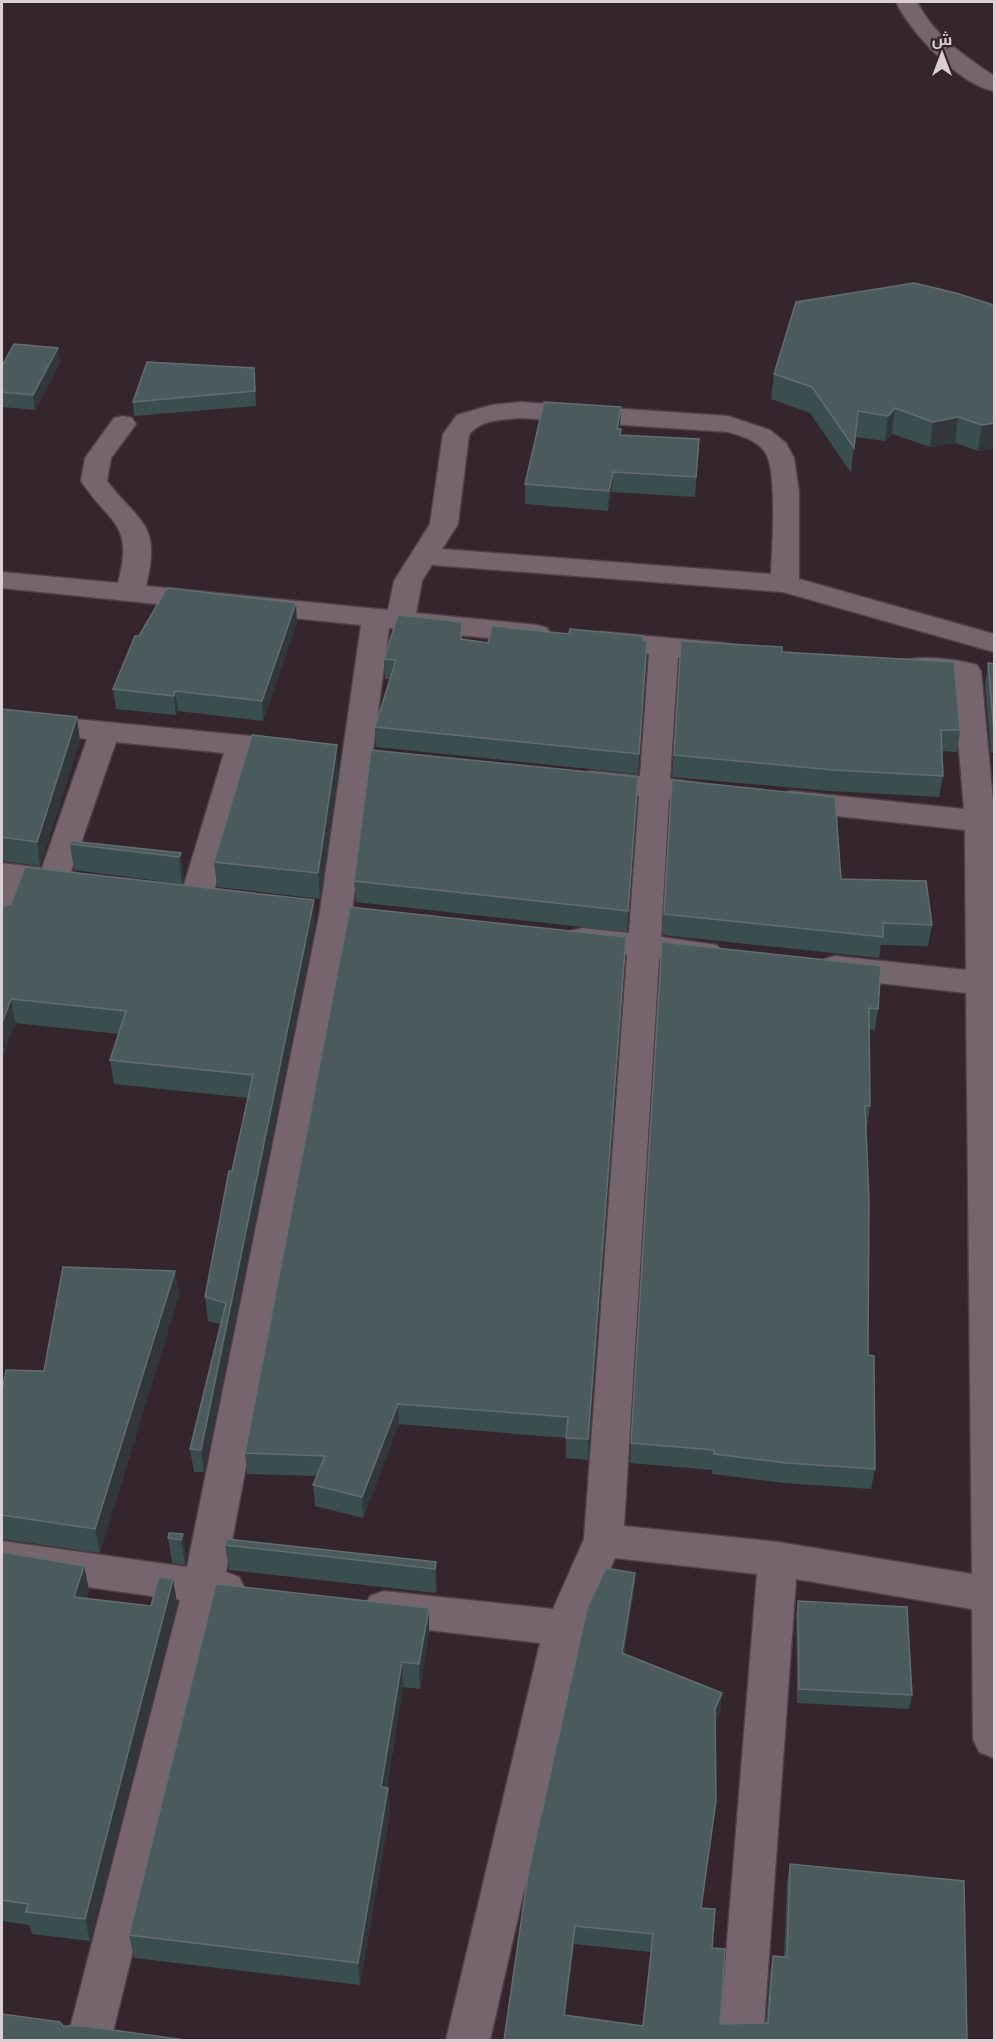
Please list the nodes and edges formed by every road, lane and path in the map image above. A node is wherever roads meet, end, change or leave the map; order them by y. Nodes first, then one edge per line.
1 (907, 2) edge
2 (994, 85) edge
3 (123, 424) dead end
4 (424, 556) junction
5 (2, 580) edge
6 (785, 584) junction
7 (130, 593) junction
8 (388, 619) junction
9 (994, 643) edge
10 (664, 647) junction
11 (758, 655) edge
12 (886, 665) edge
13 (981, 666) edge
14 (2, 721) edge
15 (105, 731) junction
16 (241, 745) junction
17 (348, 756) junction
18 (563, 778) edge
19 (656, 787) junction
20 (980, 821) junction
21 (9, 875) edge
22 (53, 879) junction
23 (97, 885) edge
24 (163, 894) edge
25 (196, 898) junction
26 (231, 901) edge
27 (2, 919) edge
28 (548, 935) edge
29 (643, 945) junction
30 (736, 956) edge
31 (807, 964) edge
32 (989, 984) edge
33 (604, 1539) junction
34 (2, 1558) edge
35 (778, 1559) junction
36 (203, 1587) junction
37 (262, 1594) edge
38 (992, 1595) junction
39 (343, 1603) edge
40 (564, 1628) junction
41 (994, 1739) edge
42 (89, 2040) edge
43 (468, 2040) edge
44 (741, 2040) edge

1 - 2 street
3 - 7 street
4 - 6 street
4 - 6 street
4 - 8 street
5 - 7 street
6 - 9 street
7 - 8 street
8 - 10 street
8 - 17 street
10 - 11 street
10 - 19 street
12 - 13 street
13 - 20 street
14 - 15 street
15 - 16 street
15 - 22 street
16 - 17 street
16 - 25 street
17 - 36 street
18 - 19 street
19 - 20 street
19 - 29 street
20 - 32 street
21 - 22 street
21 - 27 street
22 - 23 street
24 - 25 street
25 - 26 street
28 - 29 street
29 - 30 street
29 - 33 street
31 - 32 street
32 - 38 street
33 - 35 street
33 - 40 street
34 - 36 street
35 - 38 street
35 - 44 street
36 - 37 street
36 - 42 street
38 - 41 street
39 - 40 street
40 - 43 street

